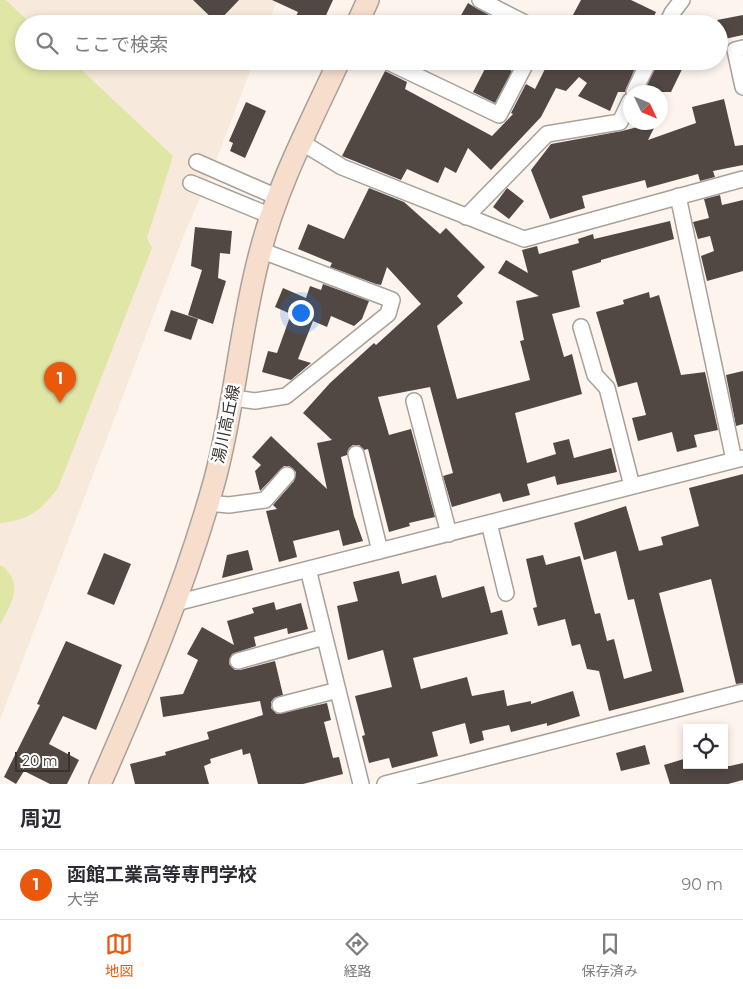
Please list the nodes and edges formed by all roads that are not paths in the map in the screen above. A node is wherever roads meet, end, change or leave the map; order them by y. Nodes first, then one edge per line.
1 (368, 0) edge
2 (480, 0) edge
3 (682, 0) edge
4 (361, 15) edge
5 (509, 15) edge
6 (671, 15) edge
7 (743, 48) edge
8 (335, 70) edge
9 (405, 70) edge
10 (522, 70) edge
11 (645, 70) edge
12 (637, 85) edge
13 (743, 87) edge
14 (623, 115) edge
15 (301, 142) junction
16 (197, 162) dead end
17 (743, 179) edge
18 (191, 183) dead end
19 (678, 196) junction
20 (274, 206) junction
21 (466, 217) junction
22 (260, 250) junction
23 (581, 327) dead end
24 (233, 398) junction
25 (414, 401) dead end
26 (356, 454) dead end
27 (739, 459) edge
28 (287, 475) dead end
29 (632, 486) junction
30 (207, 503) junction
31 (489, 523) junction
32 (449, 534) junction
33 (380, 551) junction
34 (308, 569) junction
35 (506, 594) dead end
36 (176, 603) junction
37 (324, 637) junction
38 (238, 661) dead end
39 (338, 690) junction
40 (743, 692) edge
41 (280, 704) dead end
42 (100, 784) edge
43 (361, 784) edge
44 (385, 784) edge

1 - 4 street
2 - 5 street
3 - 6 street
7 - 13 street
8 - 15 street, 湯川高丘線
9 - 10 street
11 - 12 street
14 - 21 street
15 - 20 street, 湯川高丘線
15 - 21 street
16 - 20 street
17 - 19 street
18 - 20 street
19 - 21 street
19 - 27 street
20 - 22 street, 湯川高丘線
22 - 24 street, 湯川高丘線
22 - 24 street
23 - 29 street
24 - 30 street, 湯川高丘線
25 - 32 street
26 - 33 street
27 - 29 street
28 - 30 street
29 - 31 street
30 - 36 street, 湯川高丘線
31 - 32 street
31 - 35 street
32 - 33 street
33 - 34 street
34 - 36 street
34 - 37 street
36 - 42 street, 湯川高丘線
37 - 38 street
37 - 39 street
39 - 41 street
39 - 43 street
40 - 44 street

